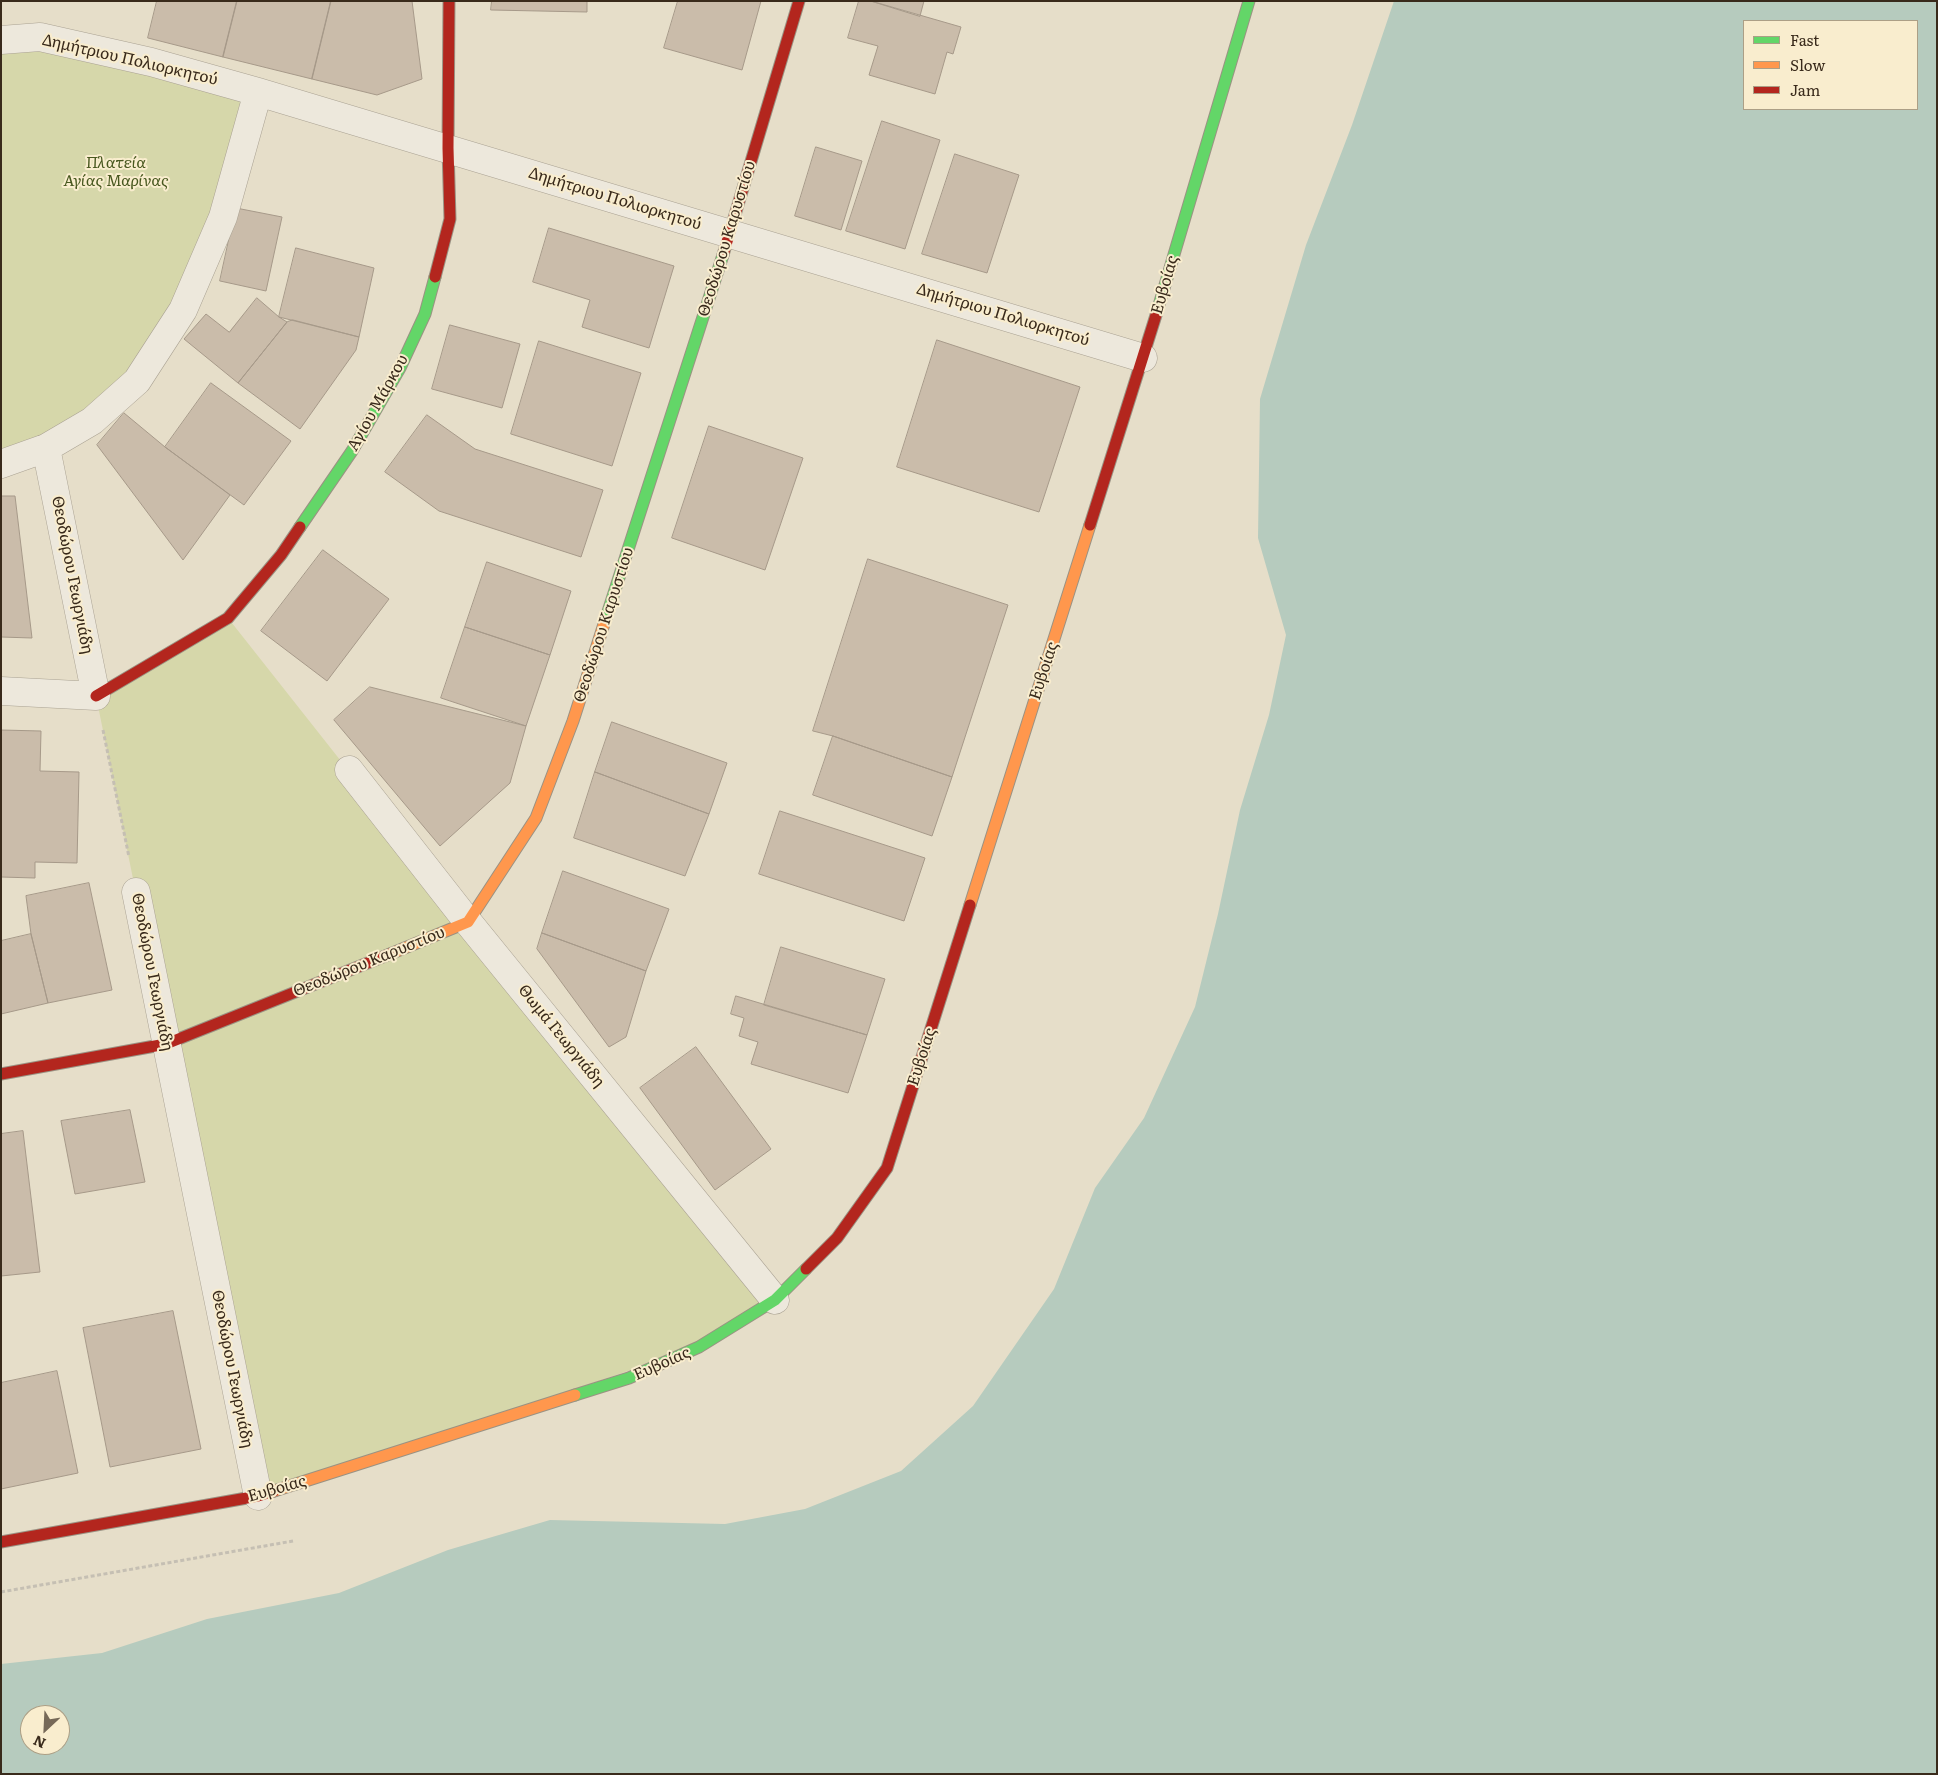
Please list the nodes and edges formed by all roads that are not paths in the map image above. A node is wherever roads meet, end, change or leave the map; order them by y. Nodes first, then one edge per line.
1 (449, 1) edge
2 (799, 1) edge
3 (1249, 1) edge
4 (1, 40) edge
5 (258, 92) junction
6 (448, 148) junction
7 (730, 233) junction
8 (1143, 358) junction
9 (46, 448) junction
10 (1, 464) edge
11 (1, 691) edge
12 (96, 696) junction
13 (348, 770) dead end
14 (136, 892) road end
15 (468, 922) junction
16 (166, 1044) junction
17 (1, 1074) edge
18 (775, 1300) junction
19 (258, 1496) junction
20 (1, 1542) edge

1 - 6 street, Αγίου Μάρκου
2 - 7 street, Θεοδώρου Καρυστίου
3 - 8 street, Ευβοίας
4 - 5 street, Δημήτριου Πολιορκητού
5 - 6 street, Δημήτριου Πολιορκητού
5 - 9 street
6 - 7 street, Δημήτριου Πολιορκητού
6 - 12 street, Αγίου Μάρκου
7 - 8 street, Δημήτριου Πολιορκητού
7 - 15 street, Θεοδώρου Καρυστίου
8 - 18 street, Ευβοίας
9 - 10 street
9 - 12 street, Θεοδώρου Γεωργιάδη
11 - 12 street
13 - 15 street, Θωμά Γεωργιάδη
14 - 16 street, Θεοδώρου Γεωργιάδη
15 - 16 street, Θεοδώρου Καρυστίου
15 - 18 street, Θωμά Γεωργιάδη
16 - 17 street, Θεοδώρου Καρυστίου
16 - 19 street, Θεοδώρου Γεωργιάδη
18 - 19 street, Ευβοίας
19 - 20 street, Ευβοίας

